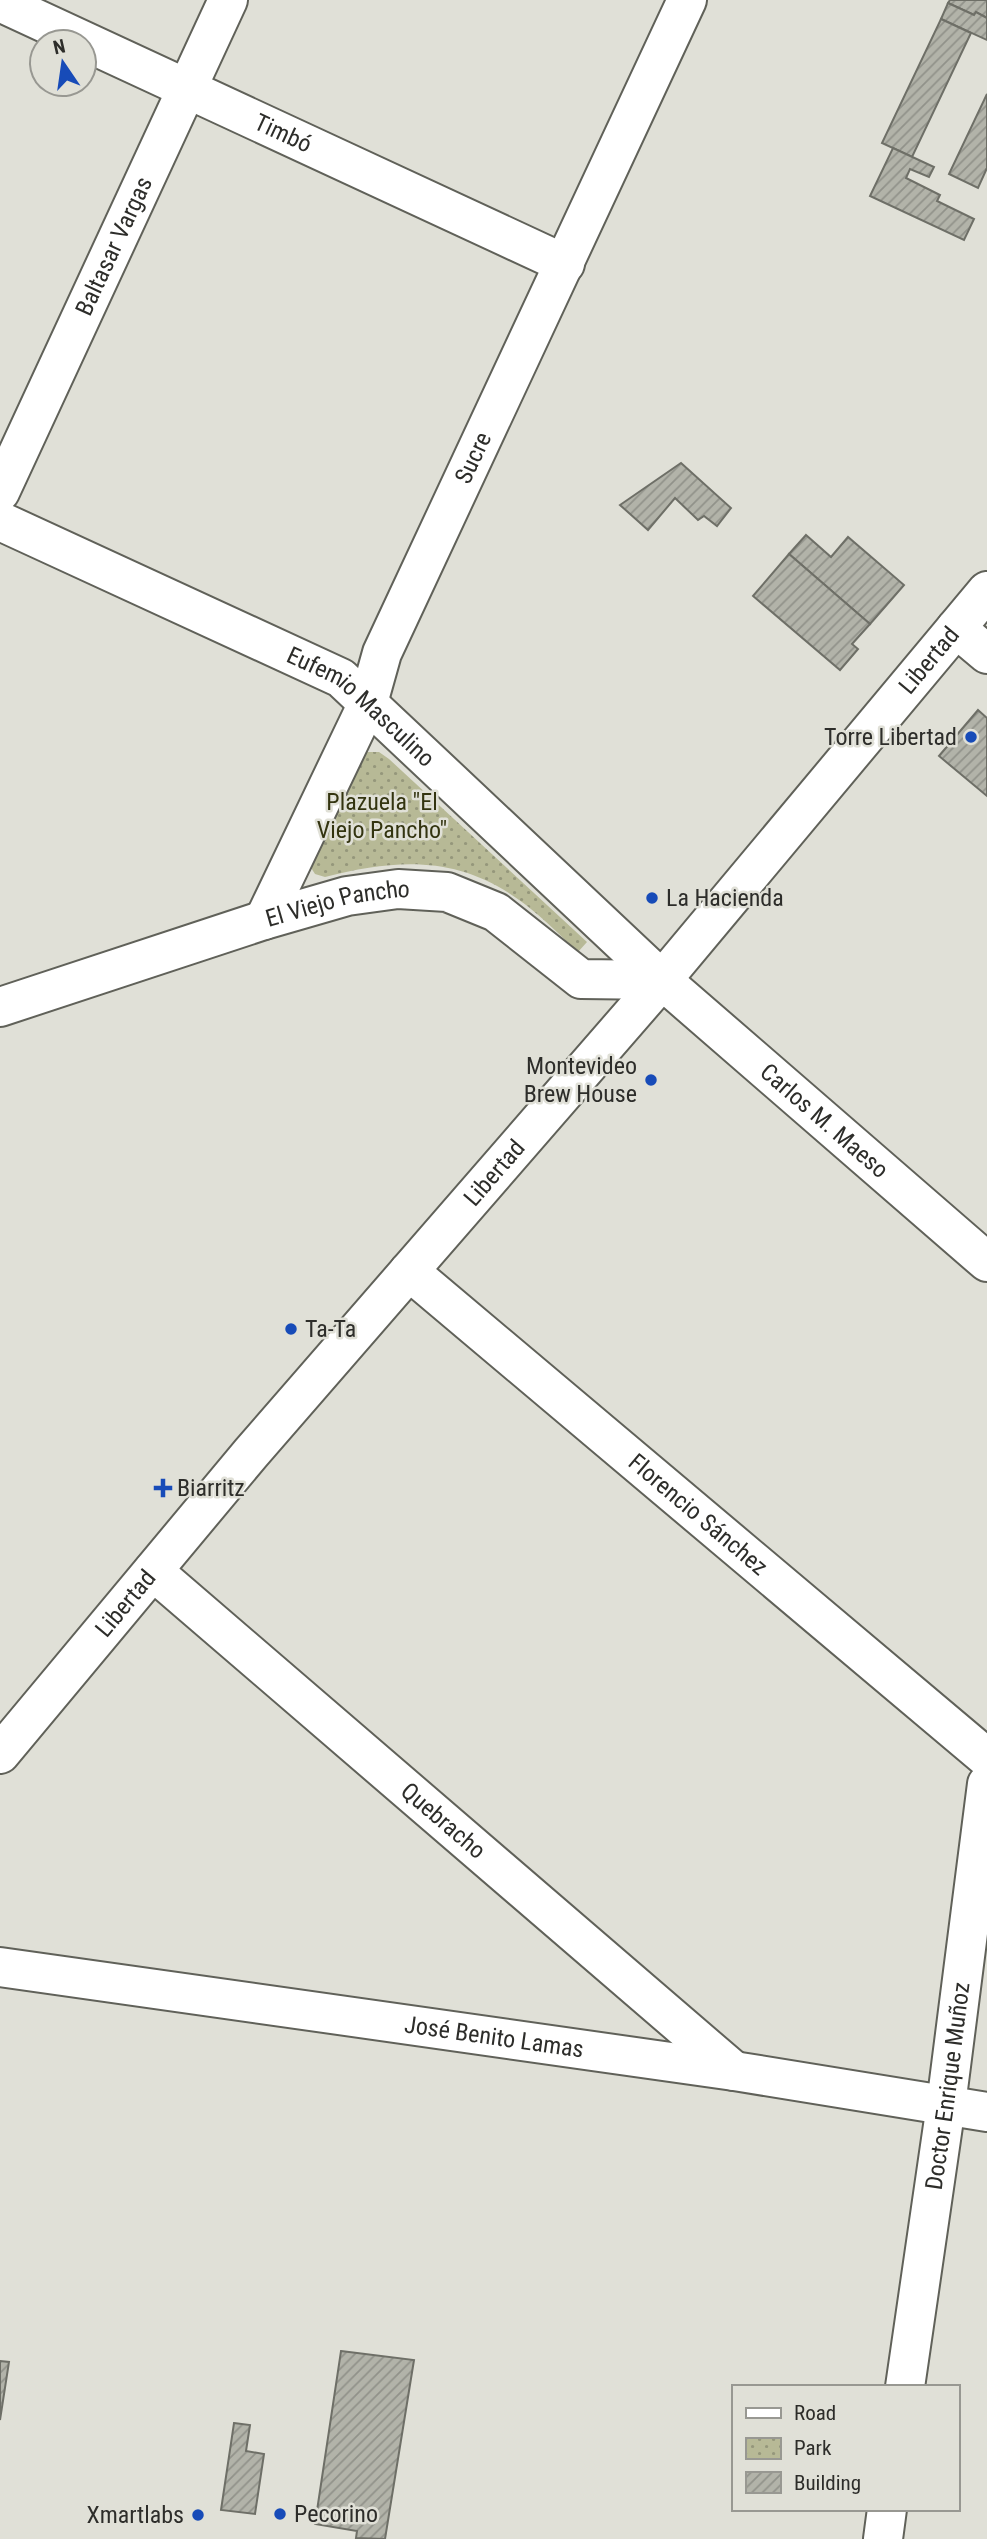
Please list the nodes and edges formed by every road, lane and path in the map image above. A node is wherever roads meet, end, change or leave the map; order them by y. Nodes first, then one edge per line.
1 (228, 0) edge
2 (688, 0) edge
3 (0, 2) edge
4 (186, 90) junction
5 (565, 264) junction
6 (0, 492) edge
7 (0, 521) edge
8 (987, 591) edge
9 (956, 628) junction
10 (987, 654) edge
11 (369, 703) junction
12 (264, 920) junction
13 (662, 980) junction
14 (0, 1007) edge
15 (987, 1262) edge
16 (409, 1271) junction
17 (153, 1571) junction
18 (0, 1754) edge
19 (987, 1758) edge
20 (987, 1784) edge
21 (0, 1967) edge
22 (734, 2071) junction
23 (946, 2105) junction
24 (987, 2112) edge
25 (905, 2385) edge
26 (887, 2511) edge
27 (883, 2539) edge

1 - 4 street, Baltasar Vargas
2 - 5 street, Sucre
3 - 4 street, Timbó
4 - 5 street, Timbó
4 - 6 street, Baltasar Vargas
5 - 11 street, Sucre
7 - 11 street, Eufemio Masculino
8 - 9 street, Libertad
9 - 10 street
9 - 13 street, Libertad
11 - 12 street, Sucre
11 - 13 street, Eufemio Masculino
12 - 13 street, El Viejo Pancho
12 - 14 street, El Viejo Pancho
13 - 15 street, Carlos M. Maeso
13 - 16 street, Libertad
16 - 17 street, Libertad
16 - 19 street, Florencio Sánchez
17 - 18 street, Libertad
17 - 22 street, Quebracho
20 - 23 street, Doctor Enrique Muñoz
21 - 22 street, José Benito Lamas
22 - 23 street, José Benito Lamas
23 - 24 street, José Benito Lamas
23 - 25 street, Doctor Enrique Muñoz
26 - 27 street

